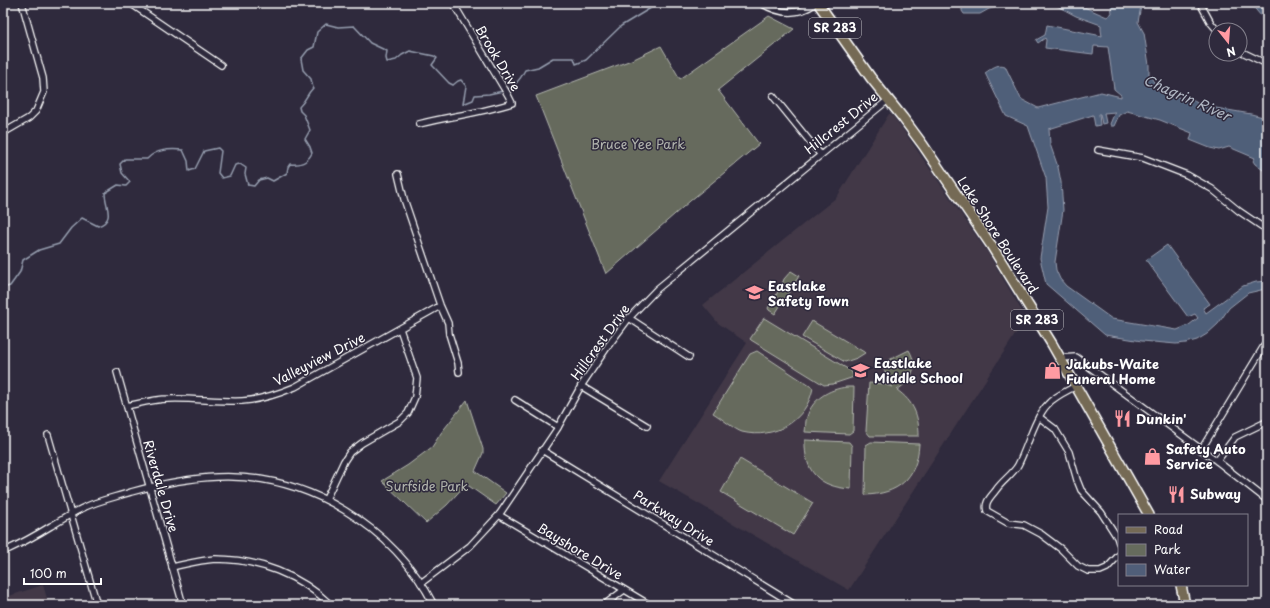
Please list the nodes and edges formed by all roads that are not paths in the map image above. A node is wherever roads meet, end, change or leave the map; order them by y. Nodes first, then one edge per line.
1 (22, 3) edge
2 (130, 3) edge
3 (453, 3) edge
4 (761, 3) edge
5 (817, 3) edge
6 (1200, 3) edge
7 (1210, 22) edge
8 (1248, 55) edge
9 (1267, 64) edge
10 (221, 66) dead end
11 (773, 96) dead end
12 (888, 100) junction
13 (419, 124) dead end
14 (3, 133) edge
15 (1098, 150) dead end
16 (820, 154) junction
17 (398, 174) dead end
18 (1267, 230) edge
19 (440, 306) junction
20 (629, 318) junction
21 (400, 329) junction
22 (1267, 341) edge
23 (689, 357) dead end
24 (1060, 358) junction
25 (117, 372) dead end
26 (459, 372) dead end
27 (581, 386) junction
28 (1076, 386) junction
29 (515, 400) dead end
30 (127, 406) junction
31 (1039, 418) junction
32 (1267, 423) edge
33 (647, 426) dead end
34 (558, 427) junction
35 (48, 435) dead end
36 (542, 450) junction
37 (1201, 450) junction
38 (1217, 461) junction
39 (149, 487) junction
40 (326, 499) junction
41 (1267, 500) edge
42 (72, 514) junction
43 (1148, 514) edge
44 (499, 515) junction
45 (1118, 541) edge
46 (3, 552) edge
47 (1118, 556) edge
48 (172, 567) junction
49 (421, 583) junction
50 (1180, 586) edge
51 (624, 590) junction
52 (97, 605) edge
53 (183, 605) edge
54 (331, 605) edge
55 (434, 605) edge
56 (604, 605) edge
57 (650, 605) edge
58 (795, 605) edge
59 (1185, 605) edge

1 - 14 street
2 - 10 street
3 - 13 street, Brook Drive
4 - 5 street
5 - 12 main road, Lake Shore Boulevard / SR 283
6 - 7 street
8 - 9 street
11 - 16 street
12 - 16 street, Hillcrest Drive
12 - 24 main road, Lake Shore Boulevard / SR 283
15 - 18 street
16 - 20 street, Hillcrest Drive
17 - 19 street
19 - 21 street, Valleyview Drive
19 - 26 street
20 - 23 street
20 - 27 street, Hillcrest Drive
21 - 30 street, Valleyview Drive
21 - 40 street
22 - 37 street
24 - 28 main road, Lake Shore Boulevard / SR 283
24 - 37 street
25 - 30 street, Riverdale Drive
27 - 33 street
27 - 34 street, Hillcrest Drive
28 - 31 street
28 - 43 main road, Lake Shore Boulevard / SR 283
29 - 34 street
30 - 39 street, Riverdale Drive
31 - 45 street
31 - 47 street
32 - 38 street
34 - 36 street, Hillcrest Drive
35 - 42 street
36 - 44 street, Hillcrest Drive
36 - 58 street, Parkway Drive
37 - 38 street
38 - 41 street
39 - 40 street
39 - 42 street
39 - 48 street, Riverdale Drive
40 - 49 street
42 - 46 street
42 - 52 street
44 - 49 street, Hillcrest Drive
44 - 51 street, Bayshore Drive
48 - 53 street, Riverdale Drive
48 - 54 street
49 - 55 street
50 - 59 main road
51 - 56 street
51 - 57 street, Bayshore Drive

